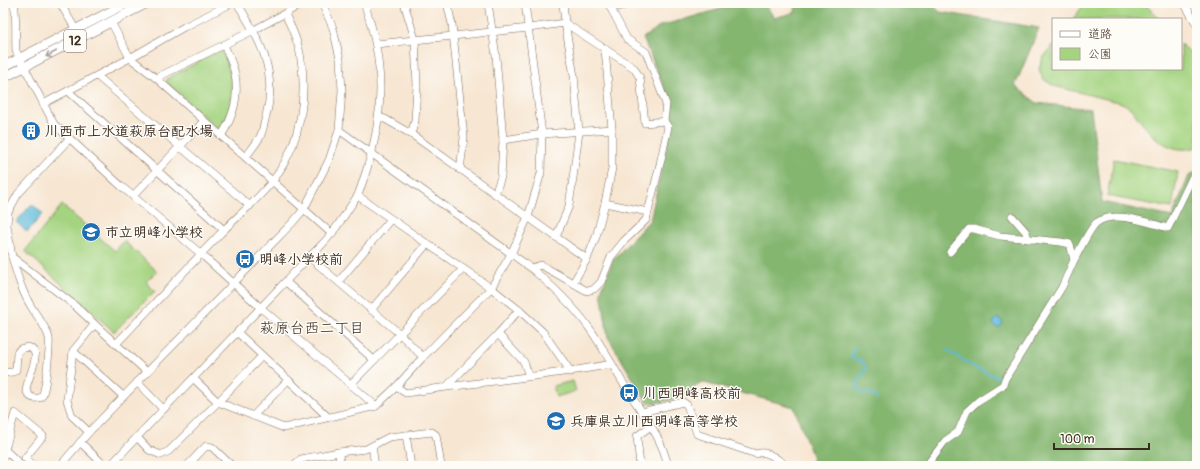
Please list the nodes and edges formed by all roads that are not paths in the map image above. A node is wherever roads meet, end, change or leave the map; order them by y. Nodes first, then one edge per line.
1 (14, 3) edge
2 (60, 3) edge
3 (127, 3) edge
4 (148, 3) edge
5 (232, 3) edge
6 (237, 3) edge
7 (304, 3) edge
8 (322, 3) edge
9 (364, 3) edge
10 (404, 3) edge
11 (447, 3) edge
12 (488, 3) edge
13 (526, 3) edge
14 (563, 3) edge
15 (636, 3) edge
16 (1184, 3) edge
17 (610, 6) edge
18 (285, 14) junction
19 (111, 22) junction
20 (565, 23) junction
21 (1197, 25) edge
22 (529, 28) junction
23 (76, 30) junction
24 (254, 30) junction
25 (493, 31) junction
26 (453, 35) junction
27 (415, 39) junction
28 (376, 44) junction
29 (224, 45) junction
30 (606, 49) junction
31 (130, 58) junction
32 (19, 59) junction
33 (3, 67) edge
34 (24, 68) junction
35 (97, 76) junction
36 (3, 78) edge
37 (156, 78) junction
38 (68, 91) junction
39 (43, 104) junction
40 (379, 117) junction
41 (204, 121) junction
42 (664, 121) junction
43 (612, 129) junction
44 (339, 130) junction
45 (579, 132) junction
46 (411, 134) junction
47 (542, 134) junction
48 (221, 136) junction
49 (70, 139) junction
50 (503, 140) junction
51 (180, 146) junction
52 (372, 154) junction
53 (246, 157) junction
54 (460, 170) junction
55 (158, 171) junction
56 (1197, 174) edge
57 (272, 181) junction
58 (495, 194) junction
59 (133, 196) junction
60 (358, 196) junction
61 (605, 203) junction
62 (250, 206) junction
63 (304, 209) junction
64 (648, 212) junction
65 (1012, 216) dead end
66 (528, 217) junction
67 (391, 219) junction
68 (224, 230) junction
69 (332, 234) junction
70 (556, 237) junction
71 (1028, 238) junction
72 (427, 244) junction
73 (950, 252) dead end
74 (201, 254) junction
75 (511, 254) junction
76 (12, 256) junction
77 (309, 257) junction
78 (587, 259) junction
79 (1074, 260) junction
80 (531, 268) junction
81 (463, 269) junction
82 (339, 281) junction
83 (286, 282) junction
84 (573, 282) junction
85 (233, 283) junction
86 (491, 288) junction
87 (261, 308) junction
88 (371, 310) junction
89 (519, 310) junction
90 (94, 325) junction
91 (238, 333) junction
92 (400, 334) junction
93 (498, 334) junction
94 (116, 344) junction
95 (73, 351) junction
96 (262, 356) junction
97 (423, 357) junction
98 (374, 360) junction
99 (612, 364) junction
100 (147, 372) junction
101 (571, 372) junction
102 (3, 374) edge
103 (529, 376) junction
104 (194, 379) junction
105 (288, 380) junction
106 (136, 382) junction
107 (351, 384) junction
108 (447, 386) junction
109 (396, 387) junction
110 (123, 396) junction
111 (218, 402) junction
112 (376, 406) junction
113 (163, 409) junction
114 (642, 412) junction
115 (253, 416) junction
116 (328, 417) junction
117 (651, 426) junction
118 (89, 432) junction
119 (406, 435) junction
120 (137, 437) junction
121 (80, 442) junction
122 (372, 446) junction
123 (4, 452) edge
124 (339, 452) junction
125 (189, 465) edge
126 (22, 466) edge
127 (36, 466) edge
128 (62, 466) edge
129 (105, 466) edge
130 (110, 466) edge
131 (232, 466) edge
132 (293, 466) edge
133 (340, 466) edge
134 (375, 466) edge
135 (411, 466) edge
136 (441, 466) edge
137 (640, 466) edge
138 (668, 466) edge
139 (787, 466) edge
140 (926, 466) edge

1 - 32 street
2 - 23 street
3 - 23 main road, 12
4 - 19 main road, 12
5 - 31 street
6 - 24 street
7 - 18 street
8 - 44 street
9 - 28 street
10 - 27 street
11 - 26 street
12 - 25 street
13 - 22 street
14 - 20 street
15 - 17 street
16 - 21 street
17 - 42 street
18 - 24 street
18 - 57 street
19 - 31 street
19 -> 34 main road, 12
20 - 22 street
20 - 30 street
20 - 45 street
22 - 25 street
22 - 47 street
23 - 32 main road, 12
24 - 29 street
24 - 53 street
25 - 26 street
25 - 50 street
26 - 27 street
26 - 54 street
27 - 28 street
27 - 46 street
28 - 40 street
29 - 37 street
29 - 48 street
30 - 42 street
30 - 43 street
31 - 35 street
31 - 37 street
32 - 33 main road, 12
32 - 34 street
34 - 36 main road, 12
34 - 39 street
35 - 38 street
35 - 51 street
37 - 41 street
38 - 39 street
38 - 55 street
39 - 49 street
40 - 46 street
40 - 52 street
41 - 48 street
41 - 51 street
42 - 64 street
43 - 45 street
43 - 61 street
44 - 52 street
44 - 63 street
45 - 47 street
45 - 70 street
46 - 54 street
47 - 50 street
47 - 66 street
48 - 53 street
49 - 59 street
49 - 76 street
50 - 58 street
51 - 55 street
51 - 62 street
52 - 60 street
52 - 75 street
53 - 57 street
54 - 58 street
55 - 59 street
55 - 68 street
56 - 79 street
57 - 62 street
57 - 63 street
58 - 66 street
59 - 74 street
60 - 67 street
60 - 69 street
61 - 64 street
61 - 78 street
62 - 68 street
63 - 69 street
63 - 85 street
64 - 84 street
65 - 71 street
66 - 70 street
66 - 75 street
67 - 72 street
67 - 82 street
68 - 74 street
69 - 77 street
70 - 78 street
71 - 73 street
71 - 79 street
72 - 81 street
72 - 88 street
74 - 85 street
74 - 94 street
75 - 80 street
75 - 86 street
76 - 90 street
76 - 102 street
77 - 82 street
77 - 83 street
78 - 84 street
79 - 140 street
80 - 84 street
80 - 99 street
81 - 86 street
81 - 92 street
82 - 88 street
83 - 87 street
83 - 98 street
85 - 87 street
85 - 100 street
86 - 89 street
86 - 97 street
87 - 91 street
87 - 107 street
88 - 92 street
89 - 93 street
89 - 101 street
90 - 94 street
90 - 95 street
91 - 96 street
91 - 104 street
92 - 97 street
92 - 98 street
93 - 103 street
93 - 108 street
94 - 100 street
95 - 110 street
95 - 118 street
96 - 105 street
96 - 111 street
97 - 109 street
98 - 107 street
99 - 101 street
99 - 114 street
100 - 106 street
101 - 103 street
103 - 108 street
104 - 111 street
104 - 113 street
105 - 115 street
105 - 116 street
106 - 110 street
106 - 113 street
107 - 112 street
108 - 109 street
109 - 112 street
110 - 118 street
111 - 115 street
111 - 120 street
112 - 116 street
113 - 120 street
114 - 117 street
114 - 139 street
115 - 116 street
117 - 137 street
117 - 138 street
118 - 121 street
119 - 122 street
119 - 135 street
119 - 136 street
120 - 130 street
121 - 128 street
121 - 129 street
122 - 124 street
122 - 134 street
123 - 126 street
123 - 127 street
124 - 132 street
124 - 133 street
125 - 131 street

